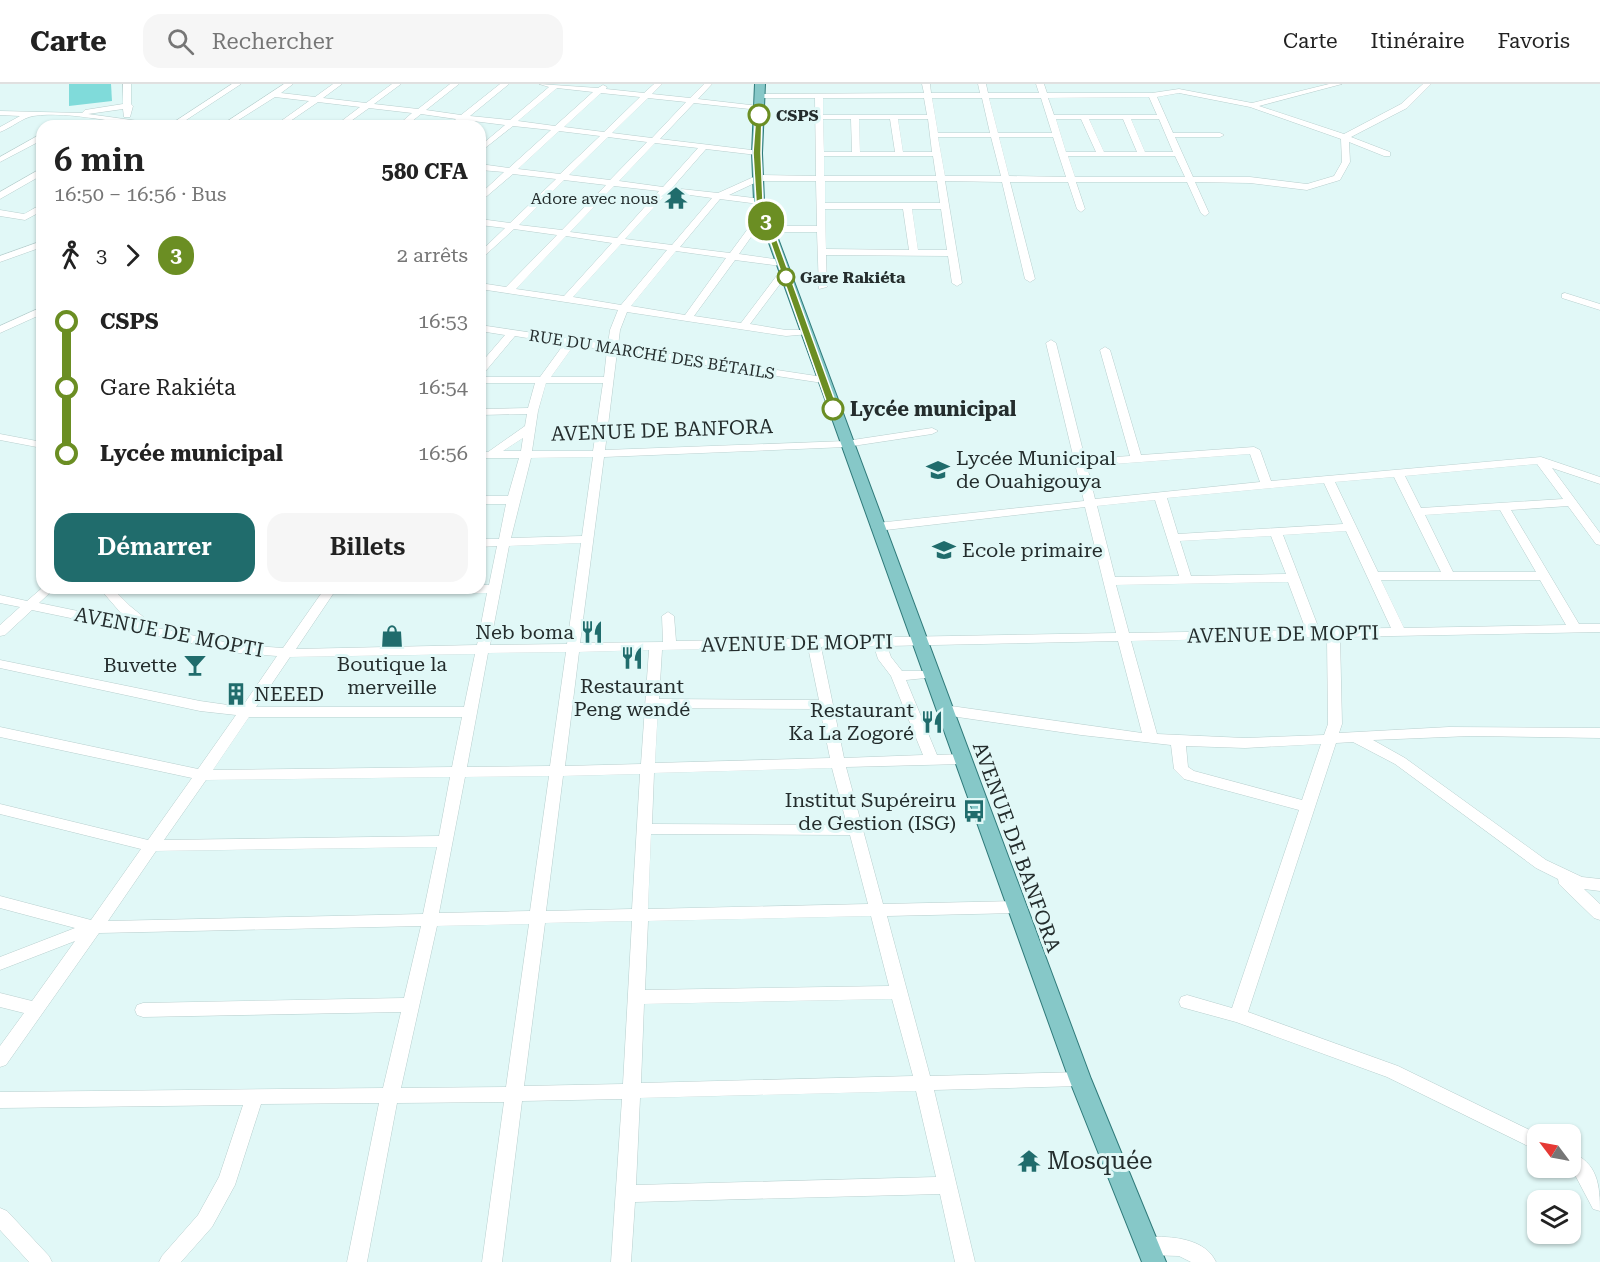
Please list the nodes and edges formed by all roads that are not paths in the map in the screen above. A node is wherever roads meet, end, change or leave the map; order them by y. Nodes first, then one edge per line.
1 (127, 84) edge
2 (237, 84) edge
3 (289, 84) edge
4 (338, 84) edge
5 (397, 84) edge
6 (455, 84) edge
7 (504, 84) edge
8 (543, 84) edge
9 (607, 84) edge
10 (658, 84) edge
11 (708, 84) edge
12 (926, 84) edge
13 (982, 84) edge
14 (1040, 84) edge
15 (1189, 84) edge
16 (1338, 84) edge
17 (1427, 84) edge
18 (556, 85) edge
19 (600, 90) junction
20 (1179, 91) junction
21 (273, 94) junction
22 (927, 95) junction
23 (985, 95) junction
24 (1044, 95) junction
25 (1152, 95) junction
26 (646, 96) junction
27 (760, 96) edge
28 (819, 96) junction
29 (315, 100) junction
30 (692, 101) junction
31 (1252, 105) junction
32 (129, 106) junction
33 (367, 106) junction
34 (32, 112) junction
35 (420, 112) junction
36 (0, 113) edge
37 (71, 114) junction
38 (81, 116) junction
39 (464, 117) junction
40 (820, 117) junction
41 (855, 117) junction
42 (894, 117) junction
43 (931, 117) junction
44 (1051, 117) junction
45 (1084, 117) junction
46 (1126, 117) junction
47 (1162, 117) junction
48 (74, 120) edge
49 (102, 120) edge
50 (124, 120) edge
51 (181, 120) edge
52 (233, 120) edge
53 (287, 120) edge
54 (347, 120) edge
55 (409, 120) edge
56 (460, 120) edge
57 (511, 123) junction
58 (557, 128) junction
59 (0, 130) edge
60 (606, 134) junction
61 (934, 135) junction
62 (995, 135) junction
63 (1057, 135) junction
64 (1170, 135) junction
65 (1220, 135) dead end
66 (1345, 137) junction
67 (36, 140) edge
68 (654, 140) junction
69 (486, 145) edge
70 (705, 146) junction
71 (757, 153) junction
72 (820, 154) junction
73 (856, 154) junction
74 (899, 154) junction
75 (937, 154) junction
76 (1063, 154) junction
77 (1101, 154) junction
78 (1142, 154) junction
79 (1179, 154) junction
80 (1387, 154) dead end
81 (0, 160) edge
82 (486, 168) edge
83 (511, 171) junction
84 (36, 175) edge
85 (562, 177) junction
86 (758, 178) junction
87 (821, 179) junction
88 (941, 179) junction
89 (1005, 179) junction
90 (1071, 179) junction
91 (1191, 180) junction
92 (612, 184) junction
93 (664, 190) junction
94 (486, 194) edge
95 (0, 196) edge
96 (717, 197) junction
97 (821, 206) junction
98 (908, 206) junction
99 (945, 206) junction
100 (1081, 209) dead end
101 (36, 211) edge
102 (0, 213) edge
103 (1205, 213) dead end
104 (764, 214) junction
105 (25, 217) junction
106 (36, 220) edge
107 (486, 223) edge
108 (512, 226) junction
109 (822, 229) junction
110 (564, 233) junction
111 (619, 241) junction
112 (36, 246) edge
113 (674, 248) junction
114 (486, 251) edge
115 (822, 252) junction
116 (914, 252) junction
117 (953, 253) junction
118 (732, 256) junction
119 (0, 259) edge
120 (783, 267) junction
121 (1030, 279) dead end
122 (957, 283) dead end
123 (486, 287) edge
124 (822, 287) dead end
125 (508, 291) junction
126 (1565, 296) dead end
127 (566, 299) junction
128 (1600, 307) edge
129 (624, 308) junction
130 (36, 313) edge
131 (687, 318) junction
132 (744, 326) junction
133 (486, 329) edge
134 (0, 330) edge
135 (806, 332) junction
136 (512, 333) junction
137 (570, 343) junction
138 (1051, 343) dead end
139 (612, 349) junction
140 (1105, 350) dead end
141 (486, 364) edge
142 (486, 380) edge
143 (542, 380) junction
144 (608, 380) junction
145 (823, 380) junction
146 (533, 411) junction
147 (486, 412) edge
148 (530, 428) junction
149 (932, 431) dead end
150 (0, 437) edge
151 (36, 444) edge
152 (846, 444) junction
153 (486, 454) edge
154 (598, 454) junction
155 (486, 455) edge
156 (526, 455) junction
157 (1137, 459) junction
158 (1541, 460) junction
159 (1081, 463) junction
160 (1398, 473) junction
161 (1328, 479) junction
162 (1600, 481) edge
163 (1266, 485) junction
164 (1160, 496) junction
165 (486, 500) edge
166 (513, 500) junction
167 (1573, 502) junction
168 (1090, 503) junction
169 (1503, 506) junction
170 (1417, 512) junction
171 (877, 527) junction
172 (1350, 527) junction
173 (1276, 532) junction
174 (1173, 538) junction
175 (587, 539) junction
176 (1600, 541) edge
177 (486, 543) edge
178 (503, 543) junction
179 (1373, 576) junction
180 (1449, 576) junction
181 (1544, 576) junction
182 (1294, 578) junction
183 (1186, 580) junction
184 (1109, 581) junction
185 (486, 589) edge
186 (494, 589) junction
187 (42, 594) edge
188 (113, 594) edge
189 (327, 594) edge
190 (0, 599) edge
191 (30, 605) junction
192 (668, 616) dead end
193 (1600, 628) edge
194 (1575, 629) junction
195 (0, 632) edge
196 (156, 632) junction
197 (1399, 632) junction
198 (1333, 633) junction
199 (1314, 634) junction
200 (1123, 637) junction
201 (917, 639) junction
202 (879, 641) junction
203 (814, 643) junction
204 (663, 646) junction
205 (573, 648) junction
206 (482, 649) junction
207 (288, 653) junction
208 (0, 664) edge
209 (930, 674) junction
210 (898, 676) junction
211 (651, 703) junction
212 (826, 705) junction
213 (944, 710) junction
214 (247, 712) junction
215 (470, 712) junction
216 (0, 732) edge
217 (1600, 733) edge
218 (1150, 738) junction
219 (1357, 738) junction
220 (1178, 740) junction
221 (1330, 741) junction
222 (962, 759) junction
223 (932, 760) junction
224 (838, 763) junction
225 (646, 769) junction
226 (558, 771) junction
227 (458, 773) junction
228 (202, 775) junction
229 (1308, 807) junction
230 (0, 809) edge
231 (643, 829) junction
232 (857, 830) junction
233 (446, 841) junction
234 (152, 846) junction
235 (1562, 876) junction
236 (1600, 885) edge
237 (0, 902) edge
238 (1017, 907) junction
239 (879, 910) junction
240 (1600, 914) edge
241 (639, 915) junction
242 (537, 917) junction
243 (430, 921) junction
244 (94, 927) junction
245 (0, 963) edge
246 (900, 992) junction
247 (636, 997) junction
248 (0, 1000) edge
249 (1187, 1002) dead end
250 (411, 1005) junction
251 (36, 1009) junction
252 (143, 1010) dead end
253 (1238, 1016) junction
254 (0, 1060) edge
255 (1080, 1079) junction
256 (923, 1082) junction
257 (633, 1090) junction
258 (514, 1094) junction
259 (390, 1095) junction
260 (254, 1097) junction
261 (0, 1101) edge
262 (1527, 1138) edge
263 (1581, 1168) edge
264 (947, 1185) junction
265 (626, 1194) junction
266 (1600, 1203) edge
267 (0, 1217) edge
268 (1151, 1254) edge
269 (42, 1262) edge
270 (169, 1262) edge
271 (357, 1262) edge
272 (492, 1262) edge
273 (621, 1262) edge
274 (965, 1262) edge
275 (1206, 1262) edge

1 - 32 street
2 - 51 street
3 - 21 street
4 - 29 street
5 - 33 street
6 - 35 street
7 - 39 street
8 - 18 street
9 - 19 street
10 - 26 street
11 - 30 street
12 - 22 street
13 - 23 street
14 - 24 street
15 - 20 street
15 - 31 street
16 - 31 street
17 - 66 street
18 - 19 street
18 - 57 street
19 - 26 street
19 - 58 street
20 - 25 street
20 - 31 street
21 - 29 street
21 - 52 street
22 - 23 street
22 - 28 street
22 - 43 street
23 - 24 street
23 - 62 street
24 - 25 street
24 - 44 street
25 - 47 street
26 - 30 street
26 - 60 street
27 - 28 street
27 - 30 street
27 - 71 main road, AVENUE DE BANFORA
28 - 40 street
29 - 33 street
29 - 53 street
30 - 68 street
31 - 66 street
32 - 37 street
32 - 50 street
33 - 35 street
33 - 54 street
34 - 36 street
34 - 37 street
34 - 59 street
35 - 39 street
35 - 55 street
37 - 38 street
38 - 48 street
38 - 49 street
39 - 56 street
39 - 57 street
40 - 41 street
40 - 72 street
41 - 42 street
41 - 73 street
42 - 43 street
42 - 74 street
43 - 61 street
44 - 45 street
44 - 63 street
45 - 46 street
45 - 77 street
46 - 47 street
46 - 78 street
47 - 64 street
57 - 58 street
57 - 69 street
58 - 60 street
58 - 83 street
60 - 68 street
60 - 85 street
61 - 62 street
61 - 75 street
62 - 63 street
62 - 89 street
63 - 76 street
64 - 65 street
64 - 79 street
66 - 80 street
66 - 91 street
67 - 81 street
68 - 70 street
68 - 92 street
70 - 71 street
70 - 93 street
71 - 86 main road, AVENUE DE BANFORA
72 - 73 street
72 - 87 street
73 - 74 street
74 - 75 street
75 - 88 street
76 - 77 street
76 - 90 street
77 - 78 street
78 - 79 street
79 - 91 street
82 - 83 street
83 - 85 street
83 - 94 street
84 - 95 street
85 - 92 street
85 - 108 street
86 - 87 street
86 - 96 street
86 - 104 main road, AVENUE DE BANFORA
87 - 88 street
87 - 97 street
88 - 89 street
88 - 99 street
89 - 90 street
89 - 121 street
90 - 91 street
90 - 100 street
91 - 103 street
92 - 93 street
92 - 110 street
93 - 96 street
93 - 111 street
96 - 104 street
96 - 113 street
97 - 98 street
97 - 109 street
98 - 99 street
98 - 116 street
99 - 117 street
101 - 105 street
102 - 105 street
104 - 109 street
104 - 118 street
104 - 120 main road, AVENUE DE BANFORA
105 - 106 street
107 - 108 street
108 - 110 street
108 - 114 street
109 - 115 street
110 - 111 street
110 - 125 street
111 - 113 street
111 - 127 street
112 - 119 street
113 - 118 street
113 - 129 street
115 - 116 street
115 - 124 street
116 - 117 street
117 - 122 street
118 - 120 street
118 - 131 street
120 - 132 street
120 - 135 main road, AVENUE DE BANFORA
123 - 125 street
125 - 127 street
126 - 128 street
127 - 129 street
129 - 131 street
129 - 139 street
130 - 134 street
131 - 132 street
132 - 135 street
133 - 136 street, RUE DU MARCHÉ DES BÉTAILS
135 - 145 main road, AVENUE DE BANFORA
136 - 137 street, RUE DU MARCHÉ DES BÉTAILS
136 - 141 street
137 - 139 street, RUE DU MARCHÉ DES BÉTAILS
137 - 143 street
138 - 159 street
139 - 144 street
139 - 145 street, RUE DU MARCHÉ DES BÉTAILS
140 - 157 street
142 - 143 street
143 - 144 street
143 - 146 street
144 - 154 street
145 - 152 main road, AVENUE DE BANFORA
146 - 147 street
146 - 148 street
148 - 153 street
148 - 156 street
149 - 152 street
150 - 151 street
152 - 154 street, AVENUE DE BANFORA
152 - 171 main road, AVENUE DE BANFORA
154 - 156 street, AVENUE DE BANFORA
154 - 175 street
155 - 156 street, AVENUE DE BANFORA
156 - 166 street
157 - 159 street
157 - 163 street
158 - 160 street
158 - 162 street
158 - 167 street
159 - 168 street
160 - 161 street
160 - 170 street
161 - 163 street
161 - 172 street
163 - 164 street
164 - 168 street
164 - 174 street
165 - 166 street
166 - 178 street
167 - 169 street
167 - 176 street
168 - 171 street
168 - 184 street
169 - 170 street
169 - 181 street
170 - 180 street
171 - 201 main road, AVENUE DE BANFORA
172 - 173 street
172 - 179 street
173 - 174 street
173 - 182 street
174 - 183 street
175 - 178 street
175 - 205 street
177 - 178 street
178 - 186 street
179 - 180 street
179 - 197 street
180 - 181 street
181 - 194 street
182 - 183 street
182 - 199 street
183 - 184 street
184 - 200 street
185 - 186 street
186 - 206 street
187 - 191 street
188 - 196 street
189 - 207 street
190 - 191 street, AVENUE DE MOPTI
191 - 195 street
191 - 196 street, AVENUE DE MOPTI
192 - 204 street
193 - 194 street, AVENUE DE MOPTI
194 - 197 street, AVENUE DE MOPTI
196 - 207 street, AVENUE DE MOPTI
197 - 198 street, AVENUE DE MOPTI
198 - 199 street, AVENUE DE MOPTI
198 - 221 street
199 - 200 street, AVENUE DE MOPTI
200 - 201 street, AVENUE DE MOPTI
200 - 218 street
201 - 202 street, AVENUE DE MOPTI
201 - 209 main road, AVENUE DE BANFORA
202 - 203 street, AVENUE DE MOPTI
202 - 210 street
203 - 204 street, AVENUE DE MOPTI
203 - 212 street
204 - 205 street, AVENUE DE MOPTI
204 - 211 street
205 - 206 street, AVENUE DE MOPTI
205 - 226 street
206 - 207 street, AVENUE DE MOPTI
206 - 215 street
207 - 214 street
208 - 214 street
209 - 210 street
209 - 213 main road, AVENUE DE BANFORA
210 - 223 street
211 - 212 street
211 - 225 street
212 - 224 street
213 - 218 street
213 - 222 main road, AVENUE DE BANFORA
214 - 215 street
214 - 228 street
215 - 227 street
216 - 228 street
217 - 219 street
218 - 220 street
219 - 221 street
219 - 235 street
220 - 221 street
220 - 229 street
221 - 229 street
222 - 223 street
222 - 238 main road, AVENUE DE BANFORA
223 - 224 street
224 - 225 street
224 - 232 street
225 - 226 street
225 - 231 street
226 - 227 street
226 - 242 street
227 - 228 street
227 - 233 street
228 - 234 street
229 - 253 street
230 - 234 street
231 - 232 street
231 - 241 street
232 - 239 street
233 - 234 street
233 - 243 street
234 - 244 street
235 - 236 street
235 - 240 street
237 - 244 street
238 - 239 street
238 - 255 main road, AVENUE DE BANFORA
239 - 241 street
239 - 246 street
241 - 242 street
241 - 247 street
242 - 243 street
242 - 258 street
243 - 244 street
243 - 250 street
244 - 245 street
244 - 251 street
246 - 247 street
246 - 256 street
247 - 257 street
248 - 251 street
249 - 253 street
250 - 252 street
250 - 259 street
251 - 254 street
253 - 262 street
255 - 256 street
255 - 268 main road, AVENUE DE BANFORA
256 - 257 street
256 - 264 street
257 - 258 street
257 - 265 street
258 - 259 street
258 - 272 street
259 - 260 street
259 - 271 street
260 - 261 street
260 - 270 street
263 - 266 street
264 - 265 street
264 - 274 street
265 - 273 street
267 - 269 street
268 - 275 street

